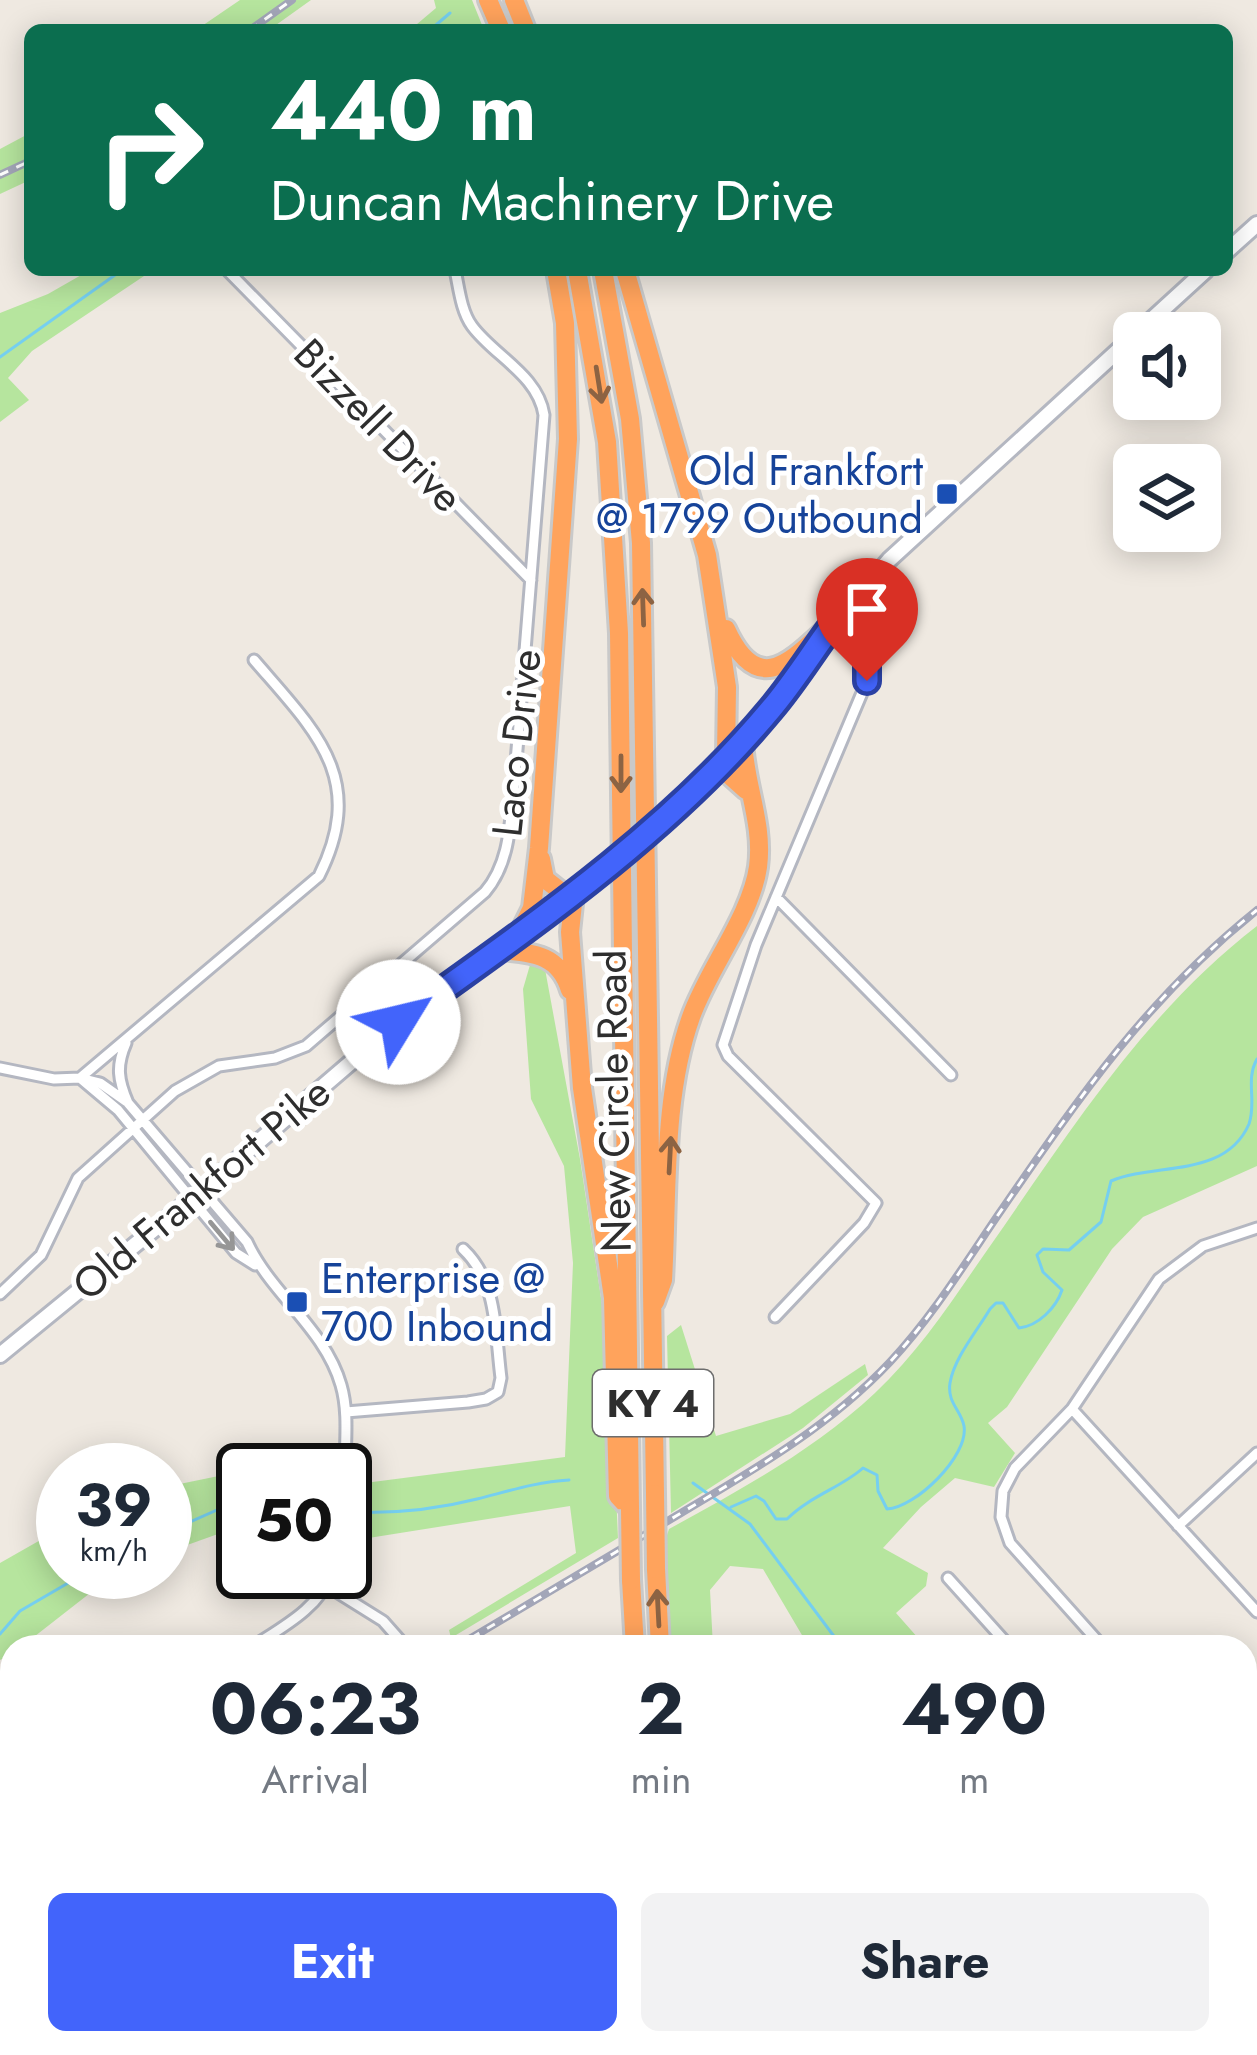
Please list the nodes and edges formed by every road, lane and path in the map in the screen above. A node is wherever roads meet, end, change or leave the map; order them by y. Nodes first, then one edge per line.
1 (1257, 224) edge
2 (1233, 246) edge
3 (233, 276) edge
4 (457, 276) edge
5 (557, 276) edge
6 (579, 276) edge
7 (604, 276) edge
8 (627, 276) edge
9 (1199, 276) edge
10 (1159, 312) edge
11 (1113, 354) edge
12 (531, 580) junction
13 (717, 615) junction
14 (836, 620) junction
15 (254, 660) dead end
16 (743, 740) junction
17 (719, 764) junction
18 (750, 793) junction
19 (539, 848) junction
20 (576, 892) junction
21 (776, 897) junction
22 (518, 937) junction
23 (500, 950) junction
24 (574, 1000) junction
25 (126, 1042) junction
26 (0, 1068) edge
27 (951, 1075) dead end
28 (80, 1078) junction
29 (128, 1103) junction
30 (141, 1120) junction
31 (131, 1128) junction
32 (196, 1195) junction
33 (1257, 1228) edge
34 (464, 1249) dead end
35 (0, 1294) edge
36 (651, 1312) junction
37 (775, 1317) dead end
38 (0, 1355) edge
39 (1072, 1408) junction
40 (346, 1412) junction
41 (345, 1443) edge
42 (1257, 1453) edge
43 (630, 1509) junction
44 (1178, 1526) junction
45 (948, 1578) dead end
46 (316, 1599) edge
47 (348, 1599) edge
48 (1257, 1612) edge
49 (270, 1635) edge
50 (395, 1635) edge
51 (633, 1635) edge
52 (659, 1635) edge
53 (999, 1635) edge
54 (1092, 1635) edge

1 - 2 main road
3 - 12 street, Bizzell Drive
4 - 12 street, Laco Drive
5 - 19 highway
6 -> 43 highway, New Circle Road / KY 4
36 -> 7 highway, New Circle Road / KY 4
8 - 13 highway
9 - 10 main road, Old Frankfort Pike
11 - 14 main road, Old Frankfort Pike
12 - 30 street, Laco Drive
13 - 14 highway
13 - 17 highway
14 - 16 main road, Old Frankfort Pike
14 - 21 street
15 - 25 street
16 - 17 main road, Old Frankfort Pike
16 - 18 highway
17 - 18 highway
17 - 20 main road, Old Frankfort Pike, bridge
36 -> 18 highway
19 - 20 highway
19 - 22 highway
20 - 22 main road, Old Frankfort Pike
20 - 24 highway
21 - 27 street
21 - 37 street
22 - 23 main road, Old Frankfort Pike
23 - 24 highway
23 - 32 main road, Old Frankfort Pike
24 - 43 highway
25 - 28 street
25 - 29 street
26 - 28 street
28 - 29 street
28 - 31 street
29 - 30 street
30 - 31 street, Laco Drive
30 - 32 street
31 - 32 street
31 - 35 street, Laco Drive
32 - 38 main road, Old Frankfort Pike
32 - 40 street
33 - 39 street
34 - 40 street
52 -> 36 highway, New Circle Road / KY 4, bridge
39 - 44 street
39 - 54 street
40 - 41 street
42 - 44 street
43 - 51 highway, New Circle Road / KY 4, bridge
44 - 48 street
45 - 53 street
46 - 49 street
47 - 50 street

